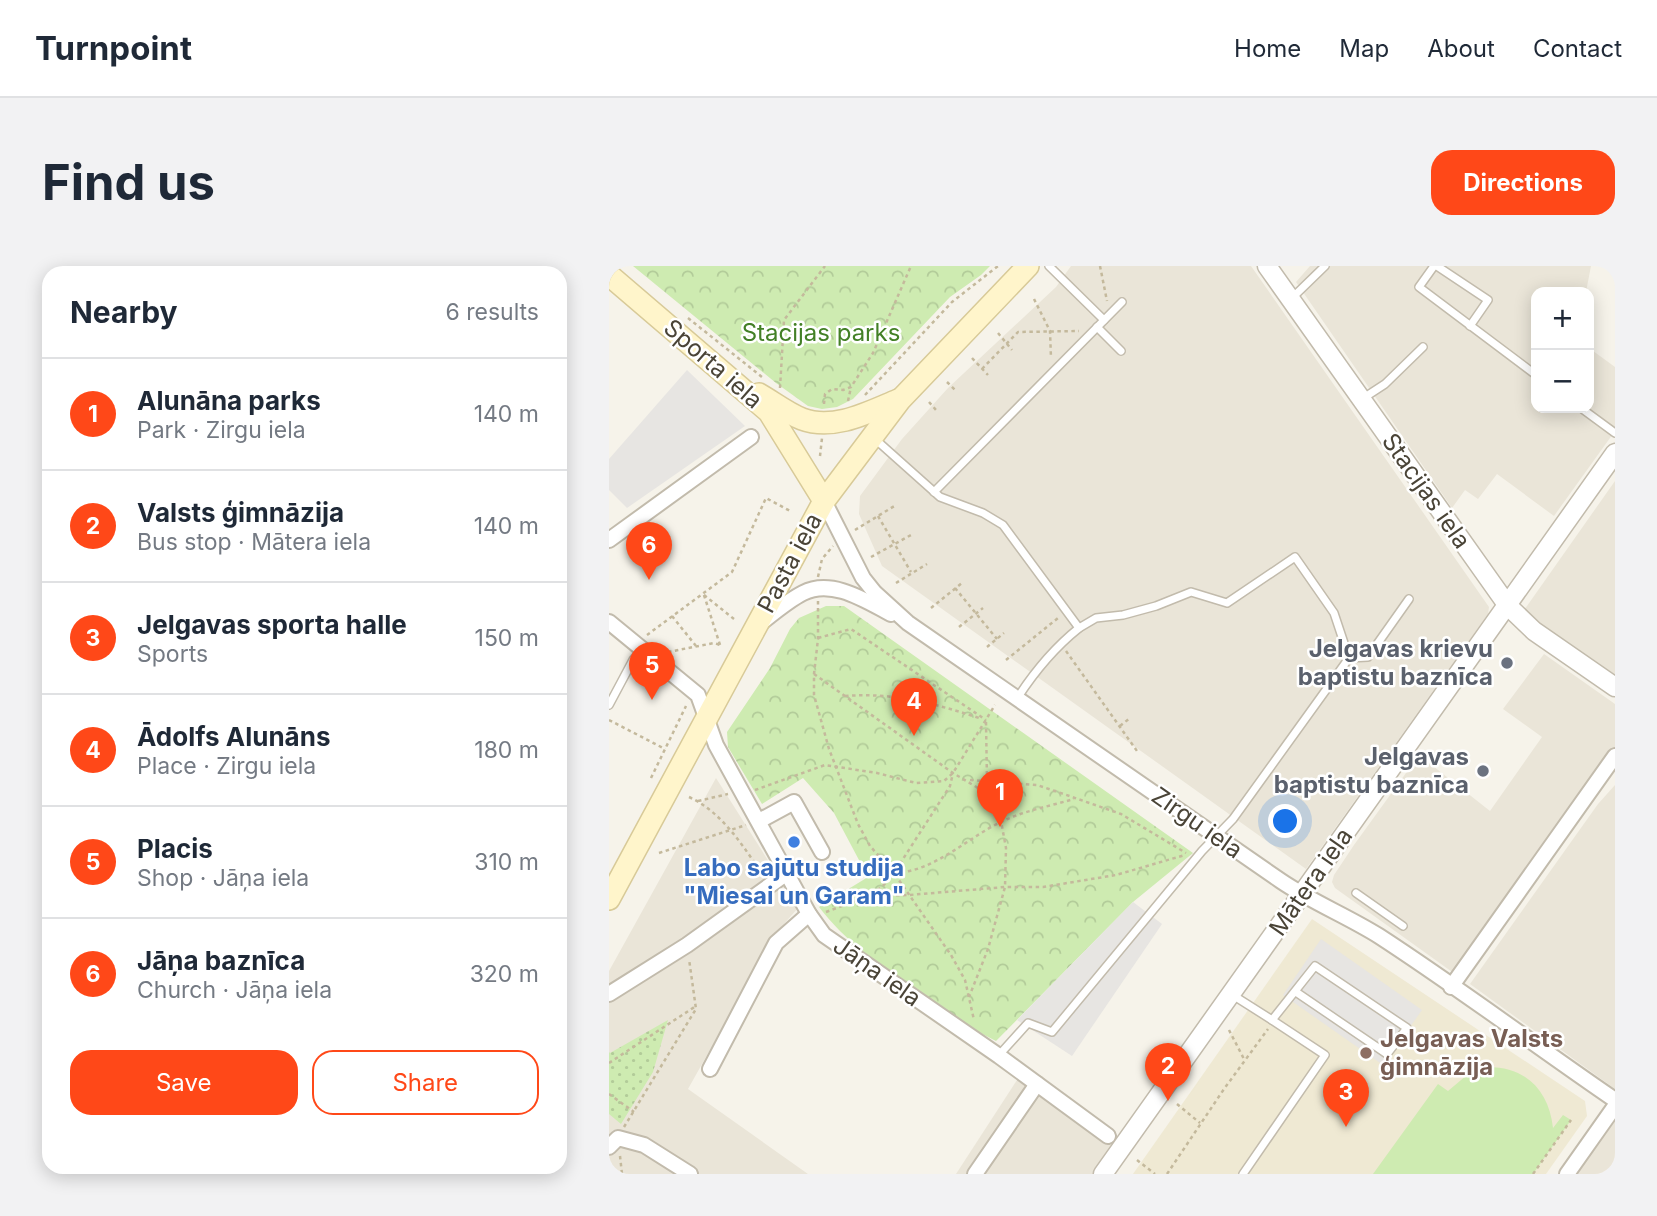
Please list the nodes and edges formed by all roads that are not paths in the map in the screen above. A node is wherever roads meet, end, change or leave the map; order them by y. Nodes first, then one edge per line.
1 (1028, 266) edge
2 (1049, 266) edge
3 (1267, 266) edge
4 (1325, 266) edge
5 (1436, 266) edge
6 (609, 275) edge
7 (1290, 299) junction
8 (1122, 302) dead end
9 (1107, 317) junction
10 (1471, 326) junction
11 (1095, 329) junction
12 (1423, 347) dead end
13 (1121, 351) dead end
14 (1531, 371) edge
15 (730, 377) junction
16 (1361, 399) junction
17 (900, 400) junction
18 (1588, 413) edge
19 (1615, 433) edge
20 (871, 436) junction
21 (751, 437) dead end
22 (1615, 453) edge
23 (934, 492) junction
24 (824, 501) junction
25 (609, 540) edge
26 (1409, 599) dead end
27 (1508, 606) junction
28 (609, 622) edge
29 (908, 623) junction
30 (756, 626) junction
31 (1079, 628) junction
32 (639, 646) junction
33 (1349, 658) junction
34 (1615, 687) edge
35 (1018, 697) junction
36 (609, 705) edge
37 (706, 716) junction
38 (1615, 756) edge
39 (759, 821) junction
40 (1216, 835) junction
41 (823, 852) dead end
42 (787, 873) junction
43 (1356, 892) dead end
44 (1302, 895) junction
45 (609, 899) edge
46 (810, 915) junction
47 (1393, 919) junction
48 (1403, 926) dead end
49 (1378, 936) junction
50 (1451, 987) junction
51 (1296, 992) junction
52 (609, 994) edge
53 (1230, 994) junction
54 (1272, 1020) junction
55 (999, 1056) junction
56 (710, 1069) dead end
57 (1037, 1084) junction
58 (1615, 1100) edge
59 (1615, 1106) edge
60 (1108, 1136) dead end
61 (613, 1142) edge
62 (690, 1174) edge
63 (975, 1174) edge
64 (1103, 1174) edge
65 (1243, 1174) edge
66 (1566, 1174) edge

1 - 17 main road, Pasta iela
2 - 9 lane
3 - 7 street, Stacijas iela
4 - 7 lane
5 - 10 lane
5 - 10 lane
6 - 15 main road, Sporta iela
7 - 16 street, Stacijas iela
8 - 9 lane
9 - 11 lane
10 - 14 lane
11 - 13 lane
11 - 23 lane
12 - 16 lane
15 - 17 main road
15 - 24 main road, Sporta iela
16 - 27 street, Stacijas iela
17 - 20 main road, Pasta iela
18 - 19 lane
20 - 23 lane
20 - 24 main road, Pasta iela
21 - 25 street
22 - 27 street, Mātera iela
23 - 31 lane
24 - 29 street, Zirgu iela
24 - 30 main road, Pasta iela
26 - 33 lane
27 - 34 street, Stacijas iela
27 - 44 street, Mātera iela
28 - 32 street, Jāņa iela
29 - 30 street
29 - 35 street, Zirgu iela
30 - 37 main road, Pasta iela
31 - 33 lane
31 - 35 lane
32 - 36 lane
32 - 37 street, Jāņa iela
33 - 40 lane
35 - 40 street, Zirgu iela
37 - 39 street, Jāņa iela
37 - 45 main road, Pasta iela
38 - 50 street
39 - 41 street
39 - 42 street, Jāņa iela
40 - 44 street, Zirgu iela
40 - 55 lane
42 - 46 street, Jāņa iela
42 - 52 street
43 - 47 lane
44 - 49 street, Zirgu iela
44 - 53 street, Mātera iela
46 - 55 street, Jāņa iela
46 - 56 street
47 - 48 lane
47 - 49 lane
49 - 50 street, Zirgu iela
50 - 58 street, Zirgu iela
51 - 51 lane
51 - 54 lane
53 - 54 lane
53 - 64 street, Mātera iela
54 - 65 lane
55 - 57 street, Jāņa iela
57 - 60 street, Jāņa iela
57 - 63 street
59 - 66 street
61 - 62 street

